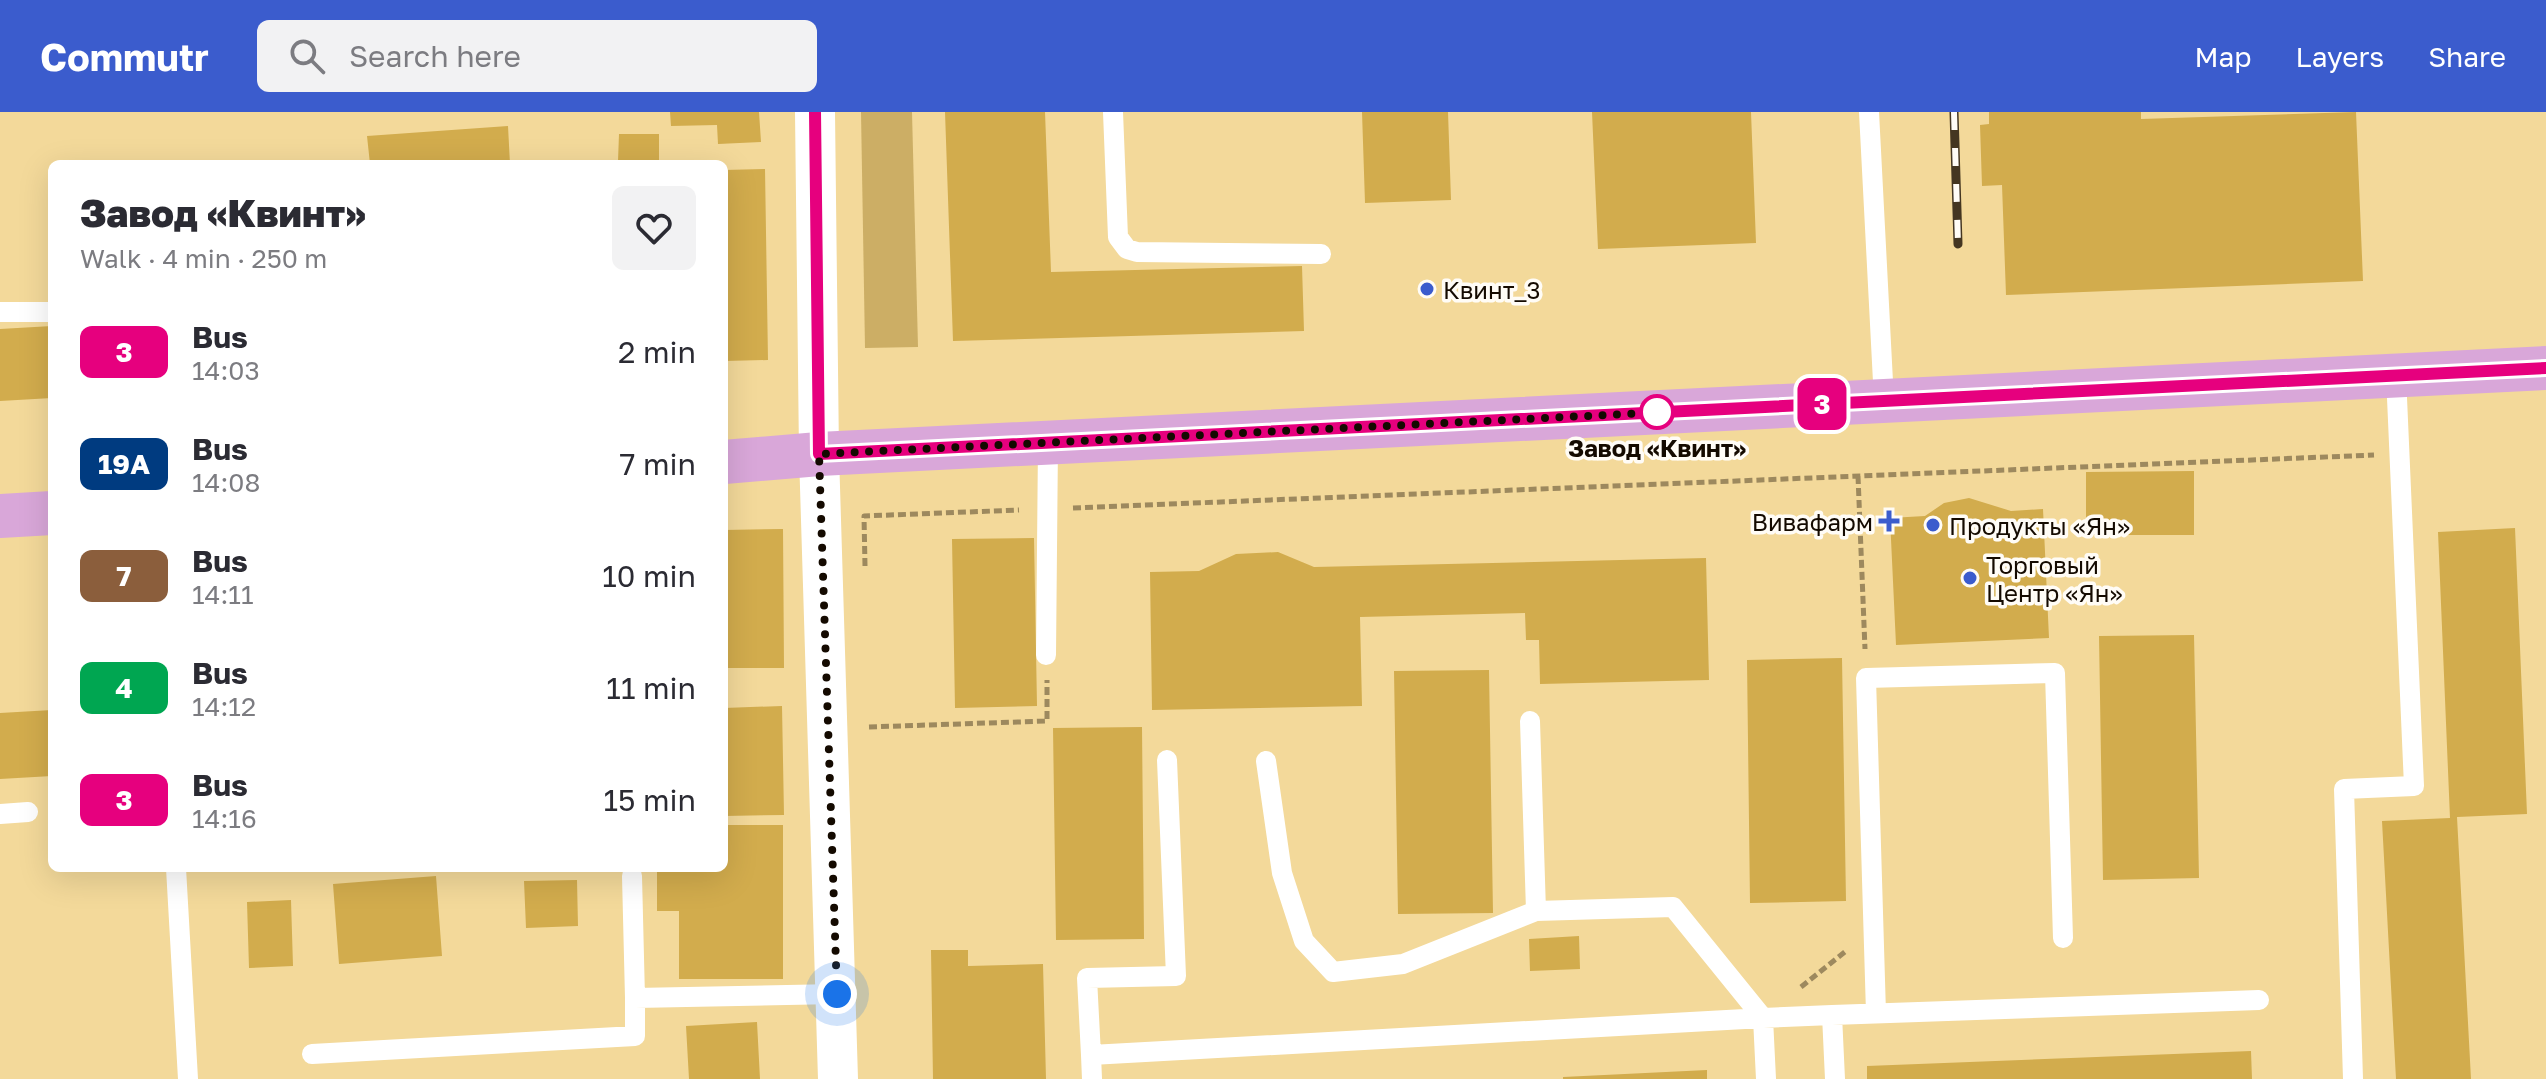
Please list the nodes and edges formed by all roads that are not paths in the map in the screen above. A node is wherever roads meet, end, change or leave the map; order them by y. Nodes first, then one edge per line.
1 (815, 112) edge
2 (1113, 112) edge
3 (1869, 112) edge
4 (1321, 254) dead end
5 (0, 312) edge
6 (48, 312) edge
7 (2546, 368) edge
8 (2396, 375) junction
9 (1884, 401) junction
10 (1048, 443) junction
11 (819, 454) junction
12 (728, 462) edge
13 (48, 513) edge
14 (0, 516) edge
15 (1046, 655) road end
16 (1530, 721) dead end
17 (1167, 760) dead end
18 (1266, 761) dead end
19 (28, 812) dead end
20 (0, 814) edge
21 (176, 872) edge
22 (632, 876) dead end
23 (1536, 911) junction
24 (2063, 938) dead end
25 (837, 994) junction
26 (635, 998) junction
27 (2259, 1000) dead end
28 (1876, 1013) junction
29 (1832, 1015) junction
30 (1763, 1018) junction
31 (312, 1054) dead end
32 (1091, 1055) junction
33 (188, 1079) edge
34 (838, 1079) edge
35 (1092, 1079) edge
36 (1766, 1079) edge
37 (1835, 1079) edge
38 (2353, 1079) edge

1 - 11 street
2 - 4 lane
3 - 9 lane
5 - 6 lane
7 - 8 main road
8 - 9 main road
8 - 38 lane
9 - 10 main road
10 - 11 main road
10 - 15 lane
11 - 12 main road
11 - 25 street
13 - 14 main road
16 - 23 lane
17 - 32 lane
18 - 23 lane
19 - 20 lane
21 - 33 lane
22 - 26 lane
23 - 30 lane
24 - 28 lane
25 - 26 lane
25 - 34 street
26 - 31 lane
27 - 28 lane
28 - 29 lane
29 - 30 lane
29 - 37 lane
30 - 32 lane
30 - 36 lane
32 - 35 lane

